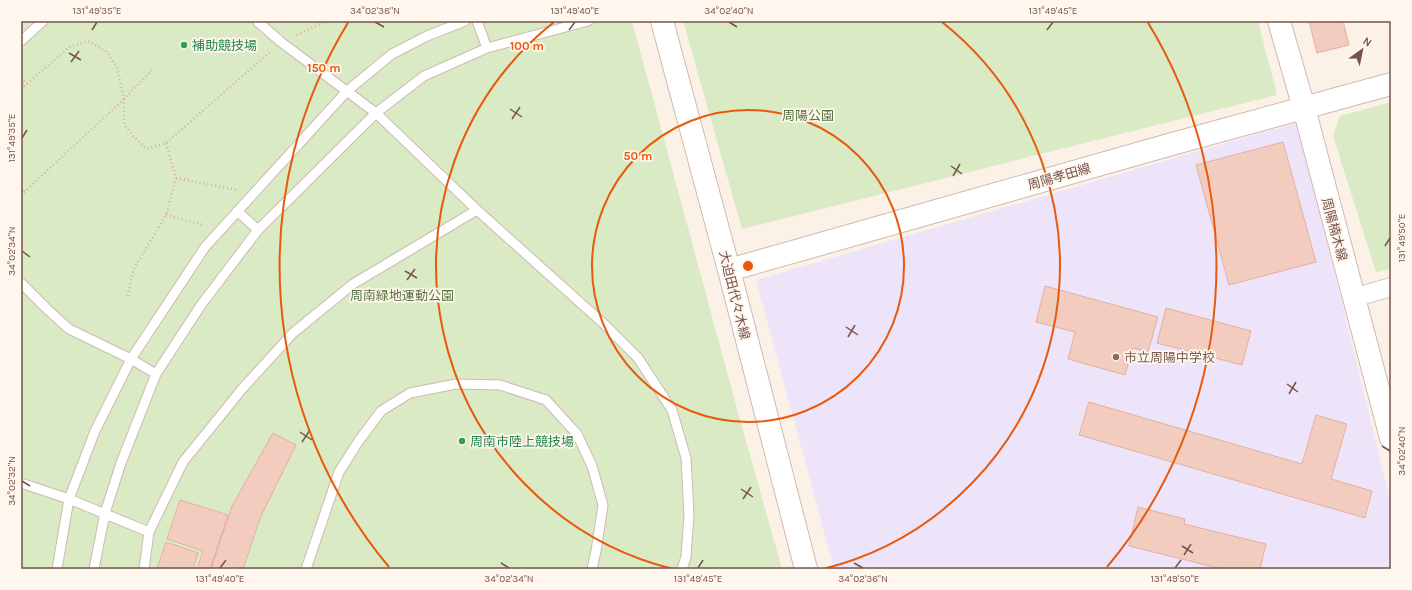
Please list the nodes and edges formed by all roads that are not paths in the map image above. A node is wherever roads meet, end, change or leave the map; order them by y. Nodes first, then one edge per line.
1 (43, 21) edge
2 (465, 21) edge
3 (477, 21) edge
4 (588, 21) edge
5 (662, 21) edge
6 (1279, 21) edge
7 (258, 22) edge
8 (21, 41) edge
9 (487, 48) junction
10 (1391, 84) edge
11 (347, 91) junction
12 (1304, 108) junction
13 (376, 113) junction
14 (477, 210) junction
15 (237, 211) junction
16 (258, 230) junction
17 (729, 270) junction
18 (21, 283) edge
19 (1391, 287) edge
20 (1353, 298) junction
21 (131, 359) junction
22 (156, 374) junction
23 (1391, 438) edge
24 (21, 483) edge
25 (69, 499) junction
26 (105, 513) junction
27 (149, 532) junction
28 (57, 569) edge
29 (94, 569) edge
30 (144, 569) edge
31 (306, 569) edge
32 (592, 569) edge
33 (682, 569) edge
34 (806, 569) edge

1 - 8 lane
2 - 11 lane
3 - 9 lane
4 - 9 lane
5 - 17 street, 大迫田代々木線
6 - 12 street, 周陽楠木線
7 - 11 lane
9 - 13 lane
10 - 12 street, 周陽孝田線
11 - 13 lane
11 - 15 lane
12 - 17 street, 周陽孝田線
12 - 20 street, 周陽楠木線
13 - 14 lane
13 - 16 lane
14 - 27 lane
14 - 33 lane
15 - 16 lane
15 - 21 lane
16 - 22 lane
17 - 34 street, 大迫田代々木線
18 - 21 lane
19 - 20 street
20 - 23 street, 周陽楠木線
21 - 22 lane
21 - 25 lane
22 - 26 lane
24 - 25 lane
25 - 26 lane
25 - 28 lane
26 - 27 lane
26 - 29 lane
27 - 30 lane
31 - 32 lane

